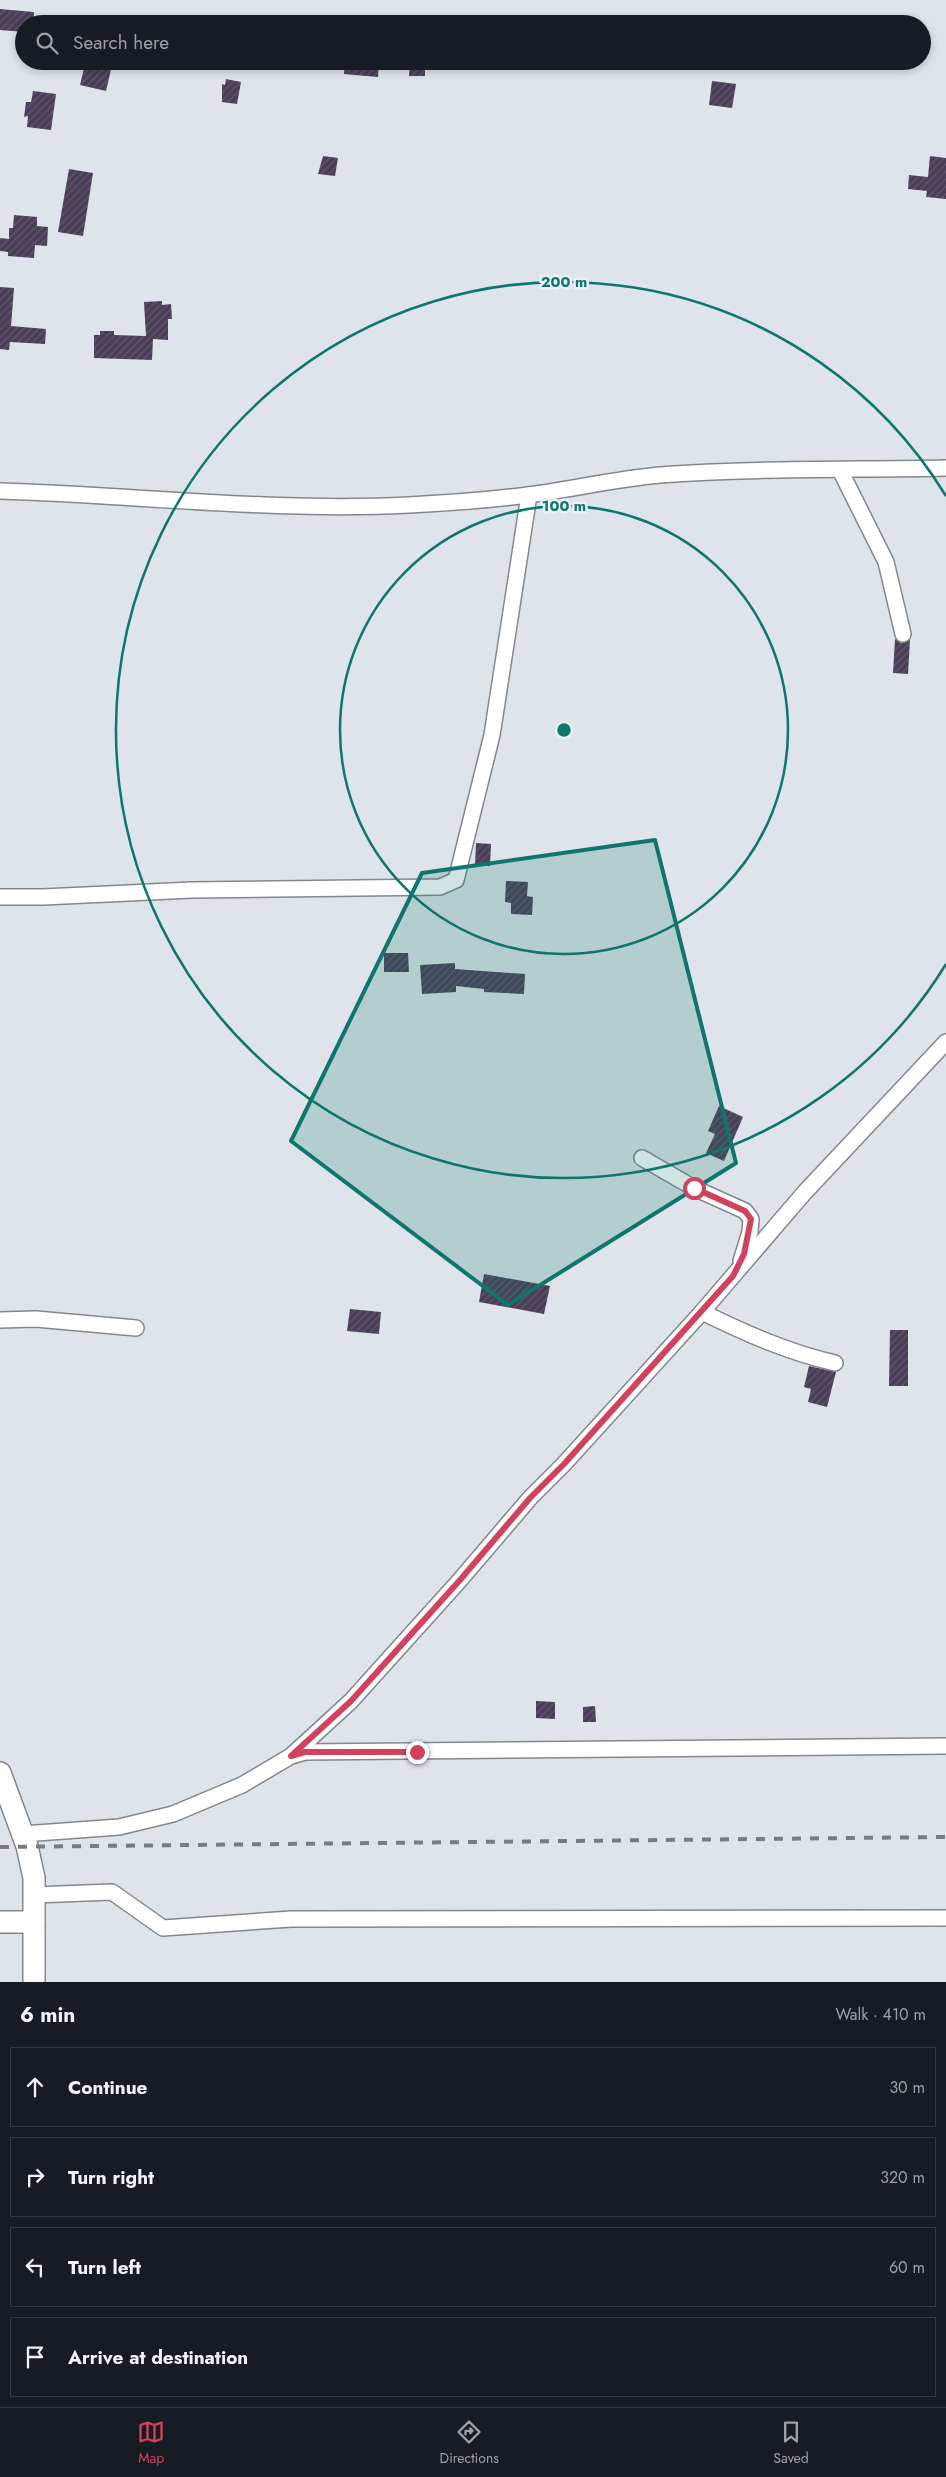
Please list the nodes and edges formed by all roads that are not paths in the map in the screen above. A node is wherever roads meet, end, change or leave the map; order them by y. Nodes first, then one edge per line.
1 (946, 468) edge
2 (840, 470) junction
3 (0, 491) edge
4 (529, 495) junction
5 (902, 634) dead end
6 (0, 897) edge
7 (946, 1042) edge
8 (642, 1158) dead end
9 (733, 1276) junction
10 (702, 1312) junction
11 (0, 1320) edge
12 (136, 1328) dead end
13 (834, 1363) dead end
14 (946, 1746) edge
15 (291, 1756) junction
16 (2, 1781) edge
17 (22, 1834) junction
18 (34, 1895) junction
19 (946, 1918) edge
20 (0, 1922) edge
21 (34, 1922) junction
22 (34, 1982) edge

1 - 2 street
2 - 4 street
2 - 5 street
3 - 4 street
4 - 6 street
7 - 9 street
8 - 9 street
9 - 10 street
10 - 13 street
10 - 15 street
11 - 12 street
14 - 15 street
15 - 17 street
16 - 17 main road
17 - 18 main road
18 - 19 street
18 - 21 main road
20 - 21 main road
21 - 22 main road

